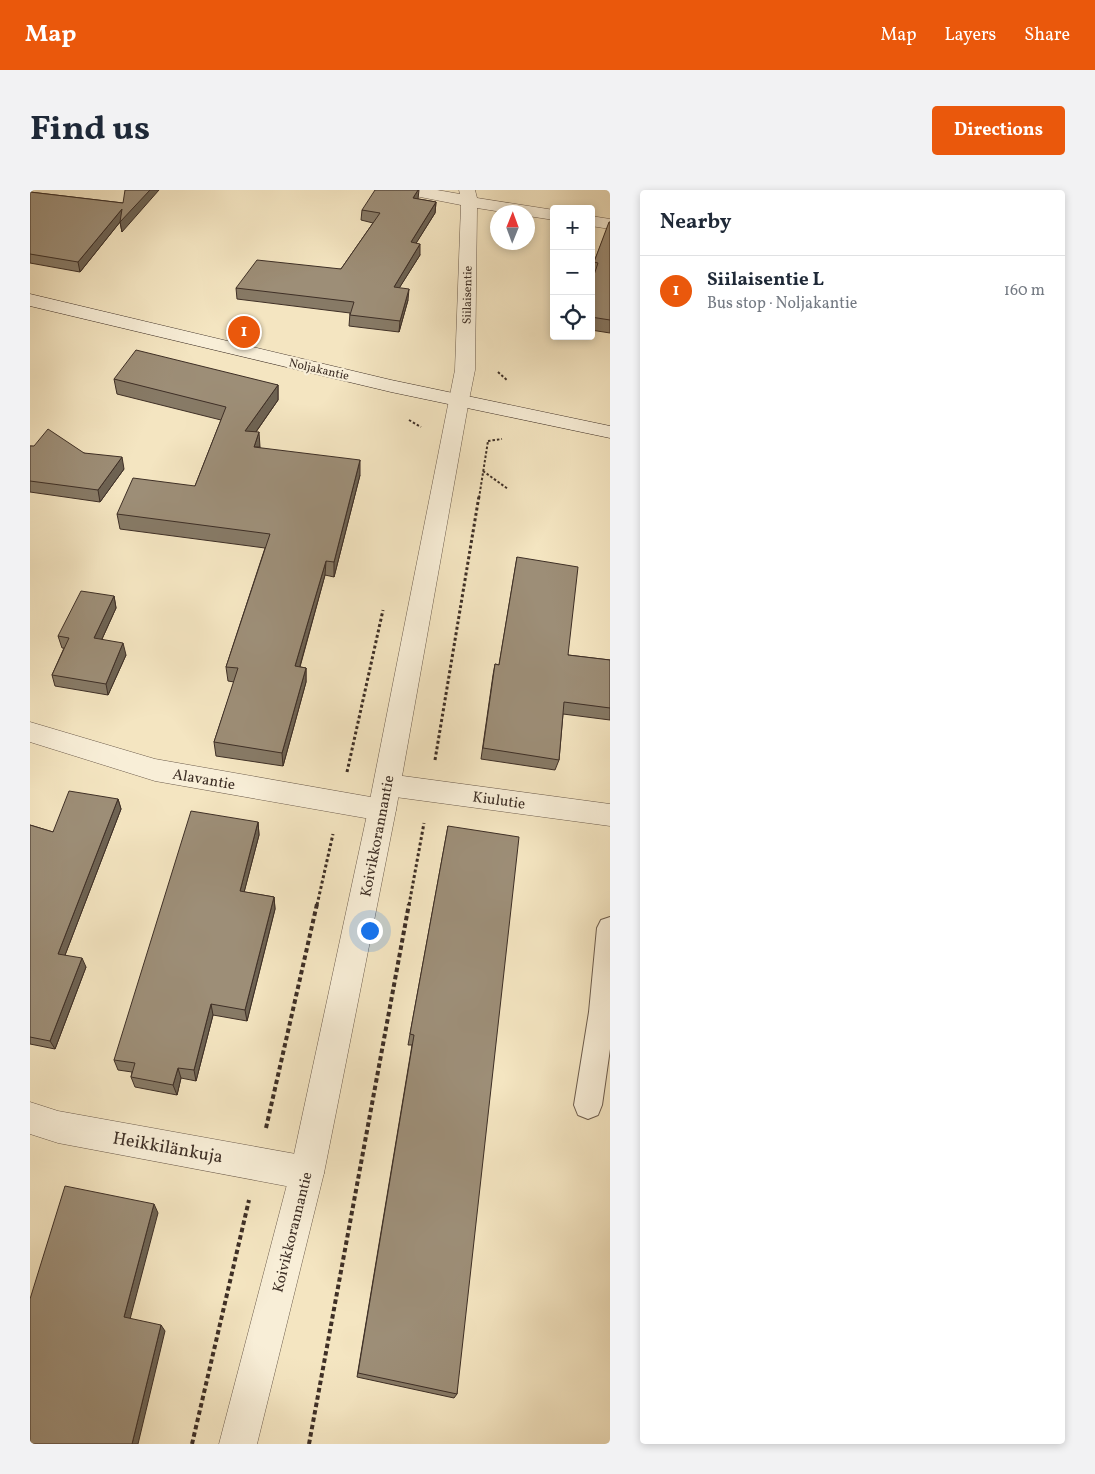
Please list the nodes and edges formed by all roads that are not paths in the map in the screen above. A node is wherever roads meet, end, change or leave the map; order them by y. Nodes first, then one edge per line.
1 (411, 190) edge
2 (468, 195) edge
3 (550, 214) edge
4 (595, 222) edge
5 (610, 224) edge
6 (30, 300) edge
7 (459, 400) junction
8 (610, 432) edge
9 (30, 732) edge
10 (385, 797) junction
11 (610, 815) edge
12 (610, 928) edge
13 (588, 1105) dead end
14 (30, 1118) edge
15 (307, 1173) junction
16 (238, 1444) edge

1 - 2 street
2 - 3 street
2 - 7 street, Siilaisentie
4 - 5 street
6 - 7 street, Noljakantie
7 - 8 street, Noljakantie
7 - 10 street, Koivikkorannantie
9 - 10 street, Alavantie
10 - 11 street, Kiulutie
10 - 15 street, Koivikkorannantie
12 - 13 lane
14 - 15 street, Heikkilänkuja
15 - 16 street, Koivikkorannantie

